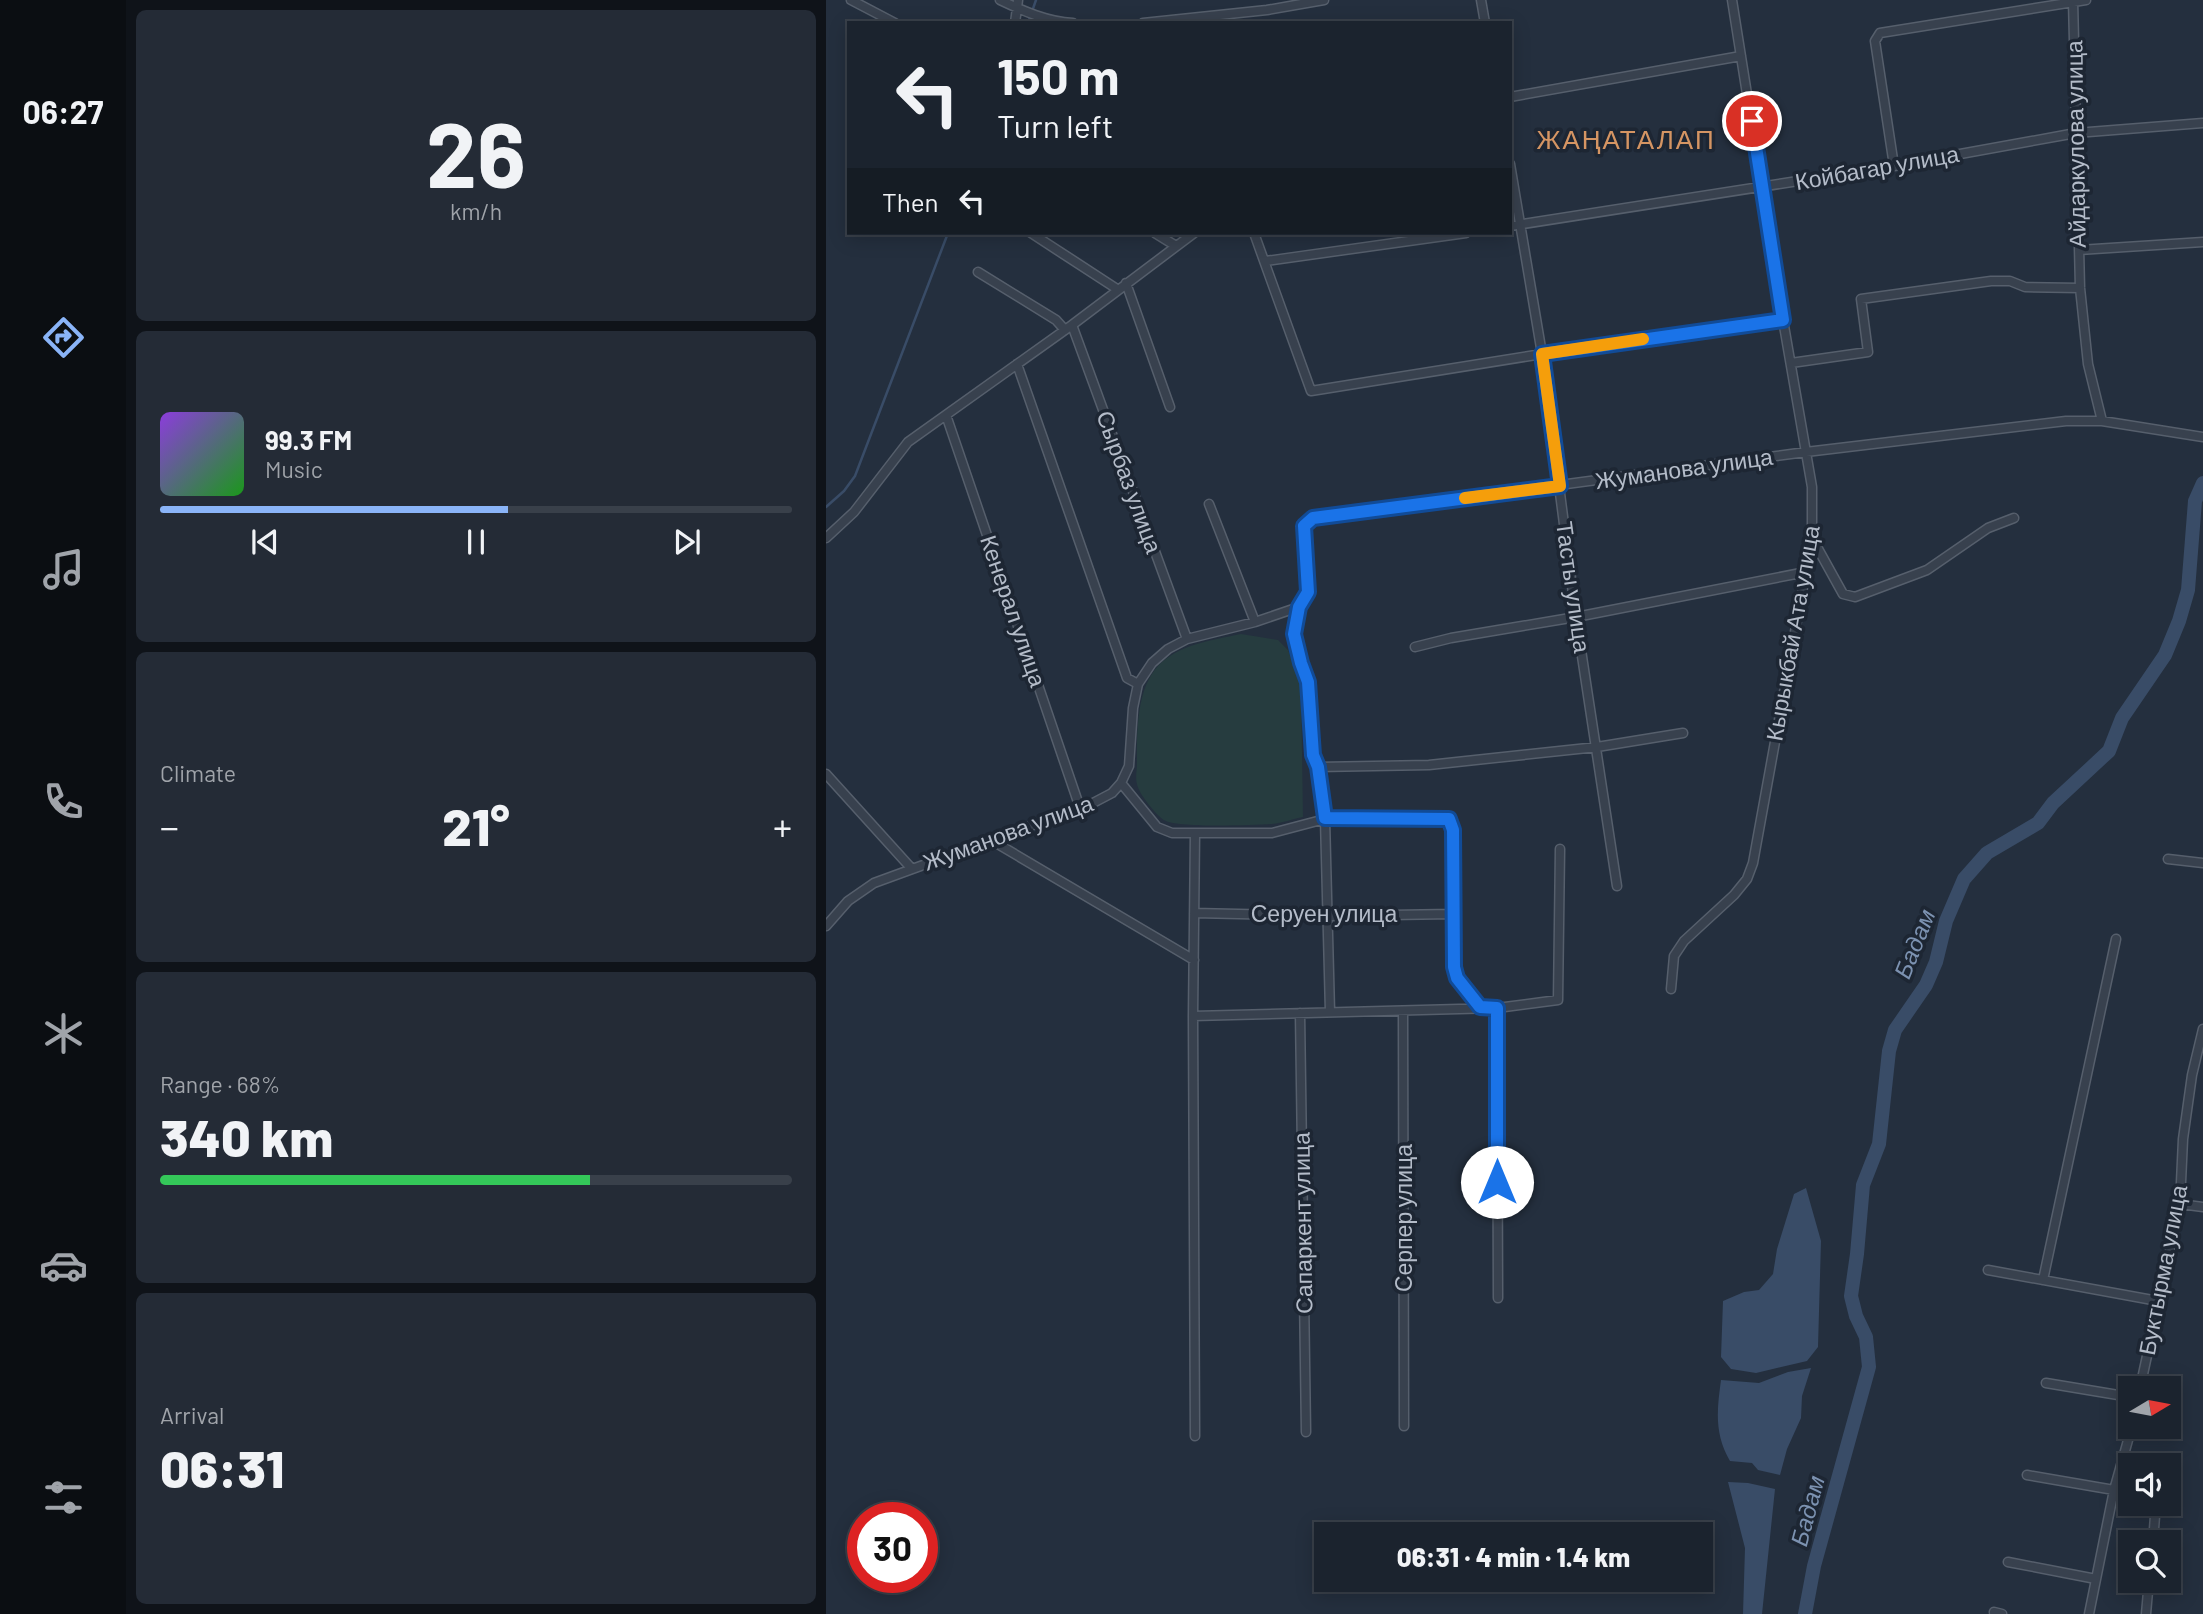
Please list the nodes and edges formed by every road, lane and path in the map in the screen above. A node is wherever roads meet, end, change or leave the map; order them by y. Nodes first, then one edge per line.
1 (851, 0) edge
2 (1000, 0) edge
3 (1324, 0) edge
4 (1480, 0) edge
5 (1732, 0) edge
6 (2086, 0) edge
7 (2073, 1) edge
8 (1017, 4) edge
9 (891, 21) edge
10 (1060, 21) edge
11 (1162, 21) edge
12 (1485, 21) edge
13 (1741, 56) junction
14 (1512, 97) edge
15 (2203, 123) edge
16 (2076, 133) junction
17 (1894, 166) junction
18 (1512, 175) edge
19 (1763, 187) junction
20 (1521, 225) junction
21 (1512, 226) edge
22 (1034, 235) edge
23 (1158, 235) edge
24 (1192, 235) edge
25 (1255, 235) edge
26 (1452, 235) edge
27 (2203, 242) edge
28 (1176, 246) junction
29 (2079, 250) junction
30 (1266, 261) junction
31 (978, 272) dead end
32 (1126, 283) junction
33 (2080, 288) junction
34 (1117, 289) junction
35 (1783, 320) junction
36 (1068, 327) junction
37 (1542, 354) junction
38 (1791, 363) junction
39 (1017, 364) junction
40 (1170, 407) dead end
41 (946, 415) junction
42 (2102, 421) junction
43 (2203, 437) edge
44 (1806, 452) junction
45 (1560, 486) junction
46 (1209, 505) dead end
47 (2014, 519) dead end
48 (826, 538) edge
49 (1812, 538) junction
50 (1806, 572) junction
51 (1299, 607) junction
52 (1576, 617) junction
53 (1255, 622) junction
54 (1187, 639) junction
55 (1415, 647) dead end
56 (1138, 684) junction
57 (1684, 733) dead end
58 (1597, 747) junction
59 (1318, 767) junction
60 (826, 774) edge
61 (1121, 783) junction
62 (1080, 808) junction
63 (1325, 818) junction
64 (1195, 833) junction
65 (991, 840) junction
66 (1560, 849) dead end
67 (2168, 859) dead end
68 (2203, 863) edge
69 (912, 869) junction
70 (1617, 886) dead end
71 (1194, 913) junction
72 (1453, 914) junction
73 (1328, 916) junction
74 (826, 926) edge
75 (2116, 939) dead end
76 (1194, 960) junction
77 (1671, 989) dead end
78 (1480, 1007) junction
79 (1497, 1008) junction
80 (1403, 1011) junction
81 (1330, 1012) junction
82 (1300, 1013) junction
83 (1193, 1016) junction
84 (2203, 1029) edge
85 (2180, 1204) junction
86 (2203, 1207) edge
87 (1988, 1270) dead end
88 (2043, 1280) junction
89 (1497, 1298) dead end
90 (2158, 1301) junction
91 (2142, 1376) edge
92 (2046, 1383) dead end
93 (2118, 1395) edge
94 (1404, 1426) dead end
95 (1306, 1432) dead end
96 (1195, 1436) dead end
97 (2128, 1439) edge
98 (2027, 1475) dead end
99 (2114, 1490) junction
100 (2008, 1562) dead end
101 (2096, 1579) junction
102 (2148, 1593) edge
103 (2089, 1614) edge
104 (2146, 1614) edge

1 - 9 street
2 - 8 street
3 - 11 street
4 - 12 street
5 - 13 street, Кырыкбай Ата улица
6 - 7 street
7 - 16 street, Айдаркулова улица
7 - 17 street
8 - 10 street
13 - 14 street
13 - 19 street, Кырыкбай Ата улица
15 - 16 street, Койбагар улица
16 - 17 street, Койбагар улица
16 - 29 street, Айдаркулова улица
17 - 19 street, Койбагар улица
18 - 20 street, Тасты улица
19 - 20 street, Койбагар улица
19 - 35 street, Кырыкбай Ата улица
20 - 21 street, Койбагар улица
20 - 37 street, Тасты улица
22 - 34 street
23 - 28 street
24 - 28 street
25 - 30 street
26 - 30 street
27 - 29 street
28 - 32 street
29 - 33 street, Айдаркулова улица
30 - 37 street
31 - 36 street
32 - 34 street
32 - 40 street
33 - 38 street
33 - 42 street, Айдаркулова улица
34 - 36 street
35 - 37 street
35 - 38 street, Кырыкбай Ата улица
36 - 39 street
36 - 54 street, Сырбаз улица
37 - 45 street, Тасты улица
38 - 44 street, Кырыкбай Ата улица
39 - 41 street
39 - 56 street
41 - 48 street
41 - 62 street, Кенерал улица
42 - 43 street, Жуманова улица
42 - 44 street, Жуманова улица
44 - 45 street, Жуманова улица
44 - 49 street, Кырыкбай Ата улица
45 - 51 street, Жуманова улица
45 - 52 street, Тасты улица
46 - 53 street
47 - 49 street
49 - 50 street, Кырыкбай Ата улица
50 - 52 street
50 - 77 street, Кырыкбай Ата улица
51 - 53 street, Жуманова улица
51 - 59 street
52 - 55 street
52 - 58 street, Тасты улица
53 - 54 street, Жуманова улица
54 - 56 street, Жуманова улица
56 - 61 street, Жуманова улица
57 - 58 street
58 - 59 street
58 - 70 street, Тасты улица
59 - 63 street
60 - 69 street
61 - 62 street, Жуманова улица
61 - 64 street
62 - 65 street, Жуманова улица
63 - 64 street
63 - 72 street
63 - 73 street
64 - 71 street
65 - 69 street, Жуманова улица
65 - 76 street
66 - 79 street
67 - 68 street
69 - 74 street, Жуманова улица
71 - 73 street, Серуен улица
71 - 76 street
72 - 73 street, Серуен улица
72 - 78 street
73 - 81 street
75 - 88 street
76 - 83 street
78 - 79 street
78 - 80 street
79 - 89 street
80 - 81 street
80 - 94 street, Серпер улица
81 - 82 street
82 - 83 street
82 - 95 street, Сапаркент улица
83 - 96 street
84 - 85 street, Буктырма улица
85 - 86 street
85 - 90 street, Буктырма улица
87 - 88 street
88 - 90 street
90 - 91 street, Буктырма улица
92 - 93 street
97 - 99 street
98 - 99 street
99 - 101 street
100 - 101 street
101 - 103 street
102 - 104 street

